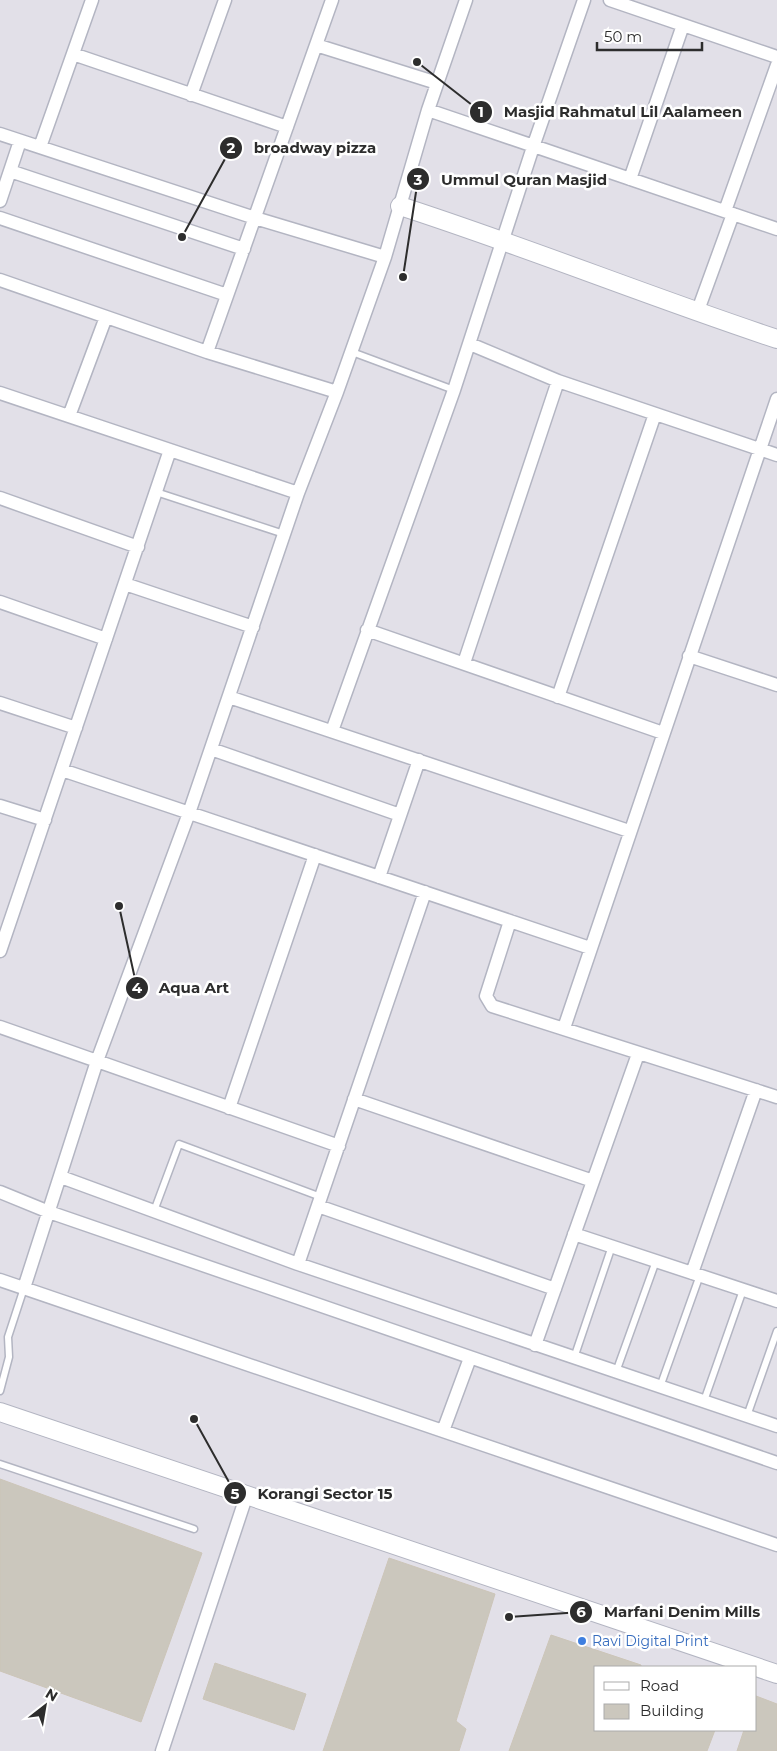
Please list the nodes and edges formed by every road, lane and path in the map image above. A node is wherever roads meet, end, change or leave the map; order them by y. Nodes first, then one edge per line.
1 (92, 0) edge
2 (225, 0) edge
3 (332, 0) edge
4 (466, 0) edge
5 (584, 0) edge
6 (610, 0) edge
7 (682, 25) junction
8 (316, 45) junction
9 (73, 54) junction
10 (777, 57) edge
11 (777, 65) edge
12 (438, 83) junction
13 (191, 94) junction
14 (428, 110) junction
15 (287, 127) junction
16 (0, 134) edge
17 (20, 141) junction
18 (40, 147) junction
19 (533, 147) junction
20 (10, 171) junction
21 (630, 179) junction
22 (0, 201) edge
23 (400, 206) junction
24 (729, 213) junction
25 (0, 218) edge
26 (254, 218) junction
27 (777, 229) edge
28 (504, 240) junction
29 (244, 249) junction
30 (385, 257) junction
31 (0, 280) edge
32 (228, 295) junction
33 (697, 313) junction
34 (106, 317) junction
35 (777, 339) edge
36 (470, 344) junction
37 (207, 352) junction
38 (352, 352) junction
39 (558, 381) junction
40 (454, 390) junction
41 (337, 392) junction
42 (0, 393) edge
43 (777, 399) edge
44 (654, 414) junction
45 (69, 416) junction
46 (170, 450) junction
47 (761, 450) junction
48 (777, 455) edge
49 (156, 492) junction
50 (298, 493) junction
51 (0, 498) edge
52 (284, 534) junction
53 (138, 547) junction
54 (125, 584) junction
55 (0, 602) edge
56 (252, 627) junction
57 (367, 630) junction
58 (106, 639) junction
59 (689, 656) junction
60 (464, 663) junction
61 (777, 685) edge
62 (229, 697) junction
63 (558, 697) junction
64 (0, 703) edge
65 (76, 728) junction
66 (332, 731) junction
67 (662, 733) junction
68 (211, 750) junction
69 (419, 760) junction
70 (62, 770) junction
71 (0, 806) edge
72 (189, 813) junction
73 (400, 815) junction
74 (45, 820) junction
75 (629, 832) junction
76 (315, 855) junction
77 (379, 877) junction
78 (425, 892) junction
79 (6, 914) edge
80 (510, 921) junction
81 (590, 948) junction
82 (0, 951) edge
83 (0, 1027) edge
84 (564, 1028) junction
85 (638, 1054) junction
86 (97, 1061) junction
87 (756, 1090) junction
88 (777, 1097) edge
89 (354, 1100) junction
90 (228, 1108) junction
91 (338, 1146) junction
92 (61, 1177) junction
93 (593, 1181) junction
94 (0, 1192) edge
95 (320, 1202) junction
96 (49, 1212) junction
97 (154, 1213) junction
98 (574, 1234) junction
99 (612, 1246) junction
100 (656, 1261) junction
101 (298, 1264) junction
102 (696, 1274) junction
103 (0, 1280) edge
104 (24, 1288) junction
105 (555, 1289) junction
106 (742, 1290) junction
107 (777, 1301) edge
108 (777, 1331) edge
109 (535, 1345) junction
110 (470, 1358) junction
111 (574, 1358) junction
112 (616, 1372) junction
113 (660, 1387) junction
114 (0, 1391) edge
115 (704, 1401) junction
116 (0, 1412) edge
117 (747, 1416) junction
118 (777, 1426) edge
119 (443, 1431) junction
120 (777, 1463) edge
121 (0, 1464) edge
122 (247, 1494) junction
123 (194, 1529) dead end
124 (777, 1545) edge
125 (753, 1666) edge
126 (757, 1667) edge
127 (777, 1674) edge
128 (162, 1751) edge

1 - 9 street
2 - 13 street
3 - 8 street
4 - 12 street
5 - 19 street
6 - 7 street
7 - 10 street
7 - 21 street
8 - 12 street
8 - 15 street
9 - 13 street
9 - 18 street
11 - 24 street
12 - 14 street
13 - 15 street
14 - 19 street
14 - 23 street
15 - 26 street
16 - 17 street
17 - 18 street
17 - 20 street
18 - 26 street
19 - 21 street
19 - 28 street
20 - 22 street
20 - 29 street
21 - 24 street
23 - 28 street
23 - 30 street
24 - 27 street
24 - 33 street
25 - 32 street
26 - 29 street
26 - 30 street
28 - 33 street
28 - 36 street
29 - 32 street
30 - 38 street
31 - 34 street
32 - 37 street
33 - 35 street
34 - 37 street
34 - 45 street
36 - 39 street
36 - 40 street
37 - 41 street
38 - 40 lane
38 - 41 street
39 - 44 street
39 - 60 street
40 - 57 street
41 - 50 street
42 - 45 street
43 - 47 street
44 - 47 street
44 - 63 street
45 - 46 street
46 - 49 street
46 - 50 street
47 - 48 street
47 - 59 street
49 - 52 lane
49 - 53 street
50 - 52 street
51 - 53 street
52 - 56 street
53 - 54 street
54 - 56 street
54 - 58 street
55 - 58 street
56 - 62 street
57 - 60 street
57 - 66 street
58 - 65 street
59 - 61 street
59 - 67 street
60 - 63 street
62 - 66 street
62 - 68 street
63 - 67 street
64 - 65 street
65 - 70 street
66 - 69 street
67 - 75 street
68 - 72 street
68 - 73 street
69 - 73 street
69 - 75 street
70 - 72 street
70 - 74 street
71 - 74 street
72 - 76 street
72 - 86 street
73 - 77 street
74 - 79 street
75 - 81 street
76 - 77 street
76 - 90 street
77 - 78 street
78 - 80 street
78 - 89 street
79 - 82 street
80 - 81 street
80 - 84 street
81 - 84 street
83 - 86 street
84 - 85 street
85 - 87 street
85 - 93 street
86 - 90 street
86 - 92 street
87 - 88 street
87 - 102 street
89 - 91 street
89 - 93 street
90 - 91 street
91 - 95 street
92 - 96 street
92 - 97 street
93 - 98 street
94 - 96 street
95 - 97 lane
95 - 101 street
95 - 105 street
96 - 104 street
96 - 110 street
97 - 101 street
98 - 99 street
98 - 105 street
99 - 100 street
99 - 111 lane
100 - 102 street
100 - 112 lane
101 - 109 street
102 - 106 street
102 - 113 lane
103 - 104 street
104 - 114 lane
104 - 119 street
105 - 109 street
106 - 107 street
106 - 115 lane
108 - 117 lane
109 - 111 street
110 - 119 street
110 - 120 street
111 - 112 street
112 - 113 street
113 - 115 street
115 - 117 street
116 - 122 street
117 - 118 street
119 - 124 street
121 - 123 lane
122 - 125 street
122 - 128 street
126 - 127 street

